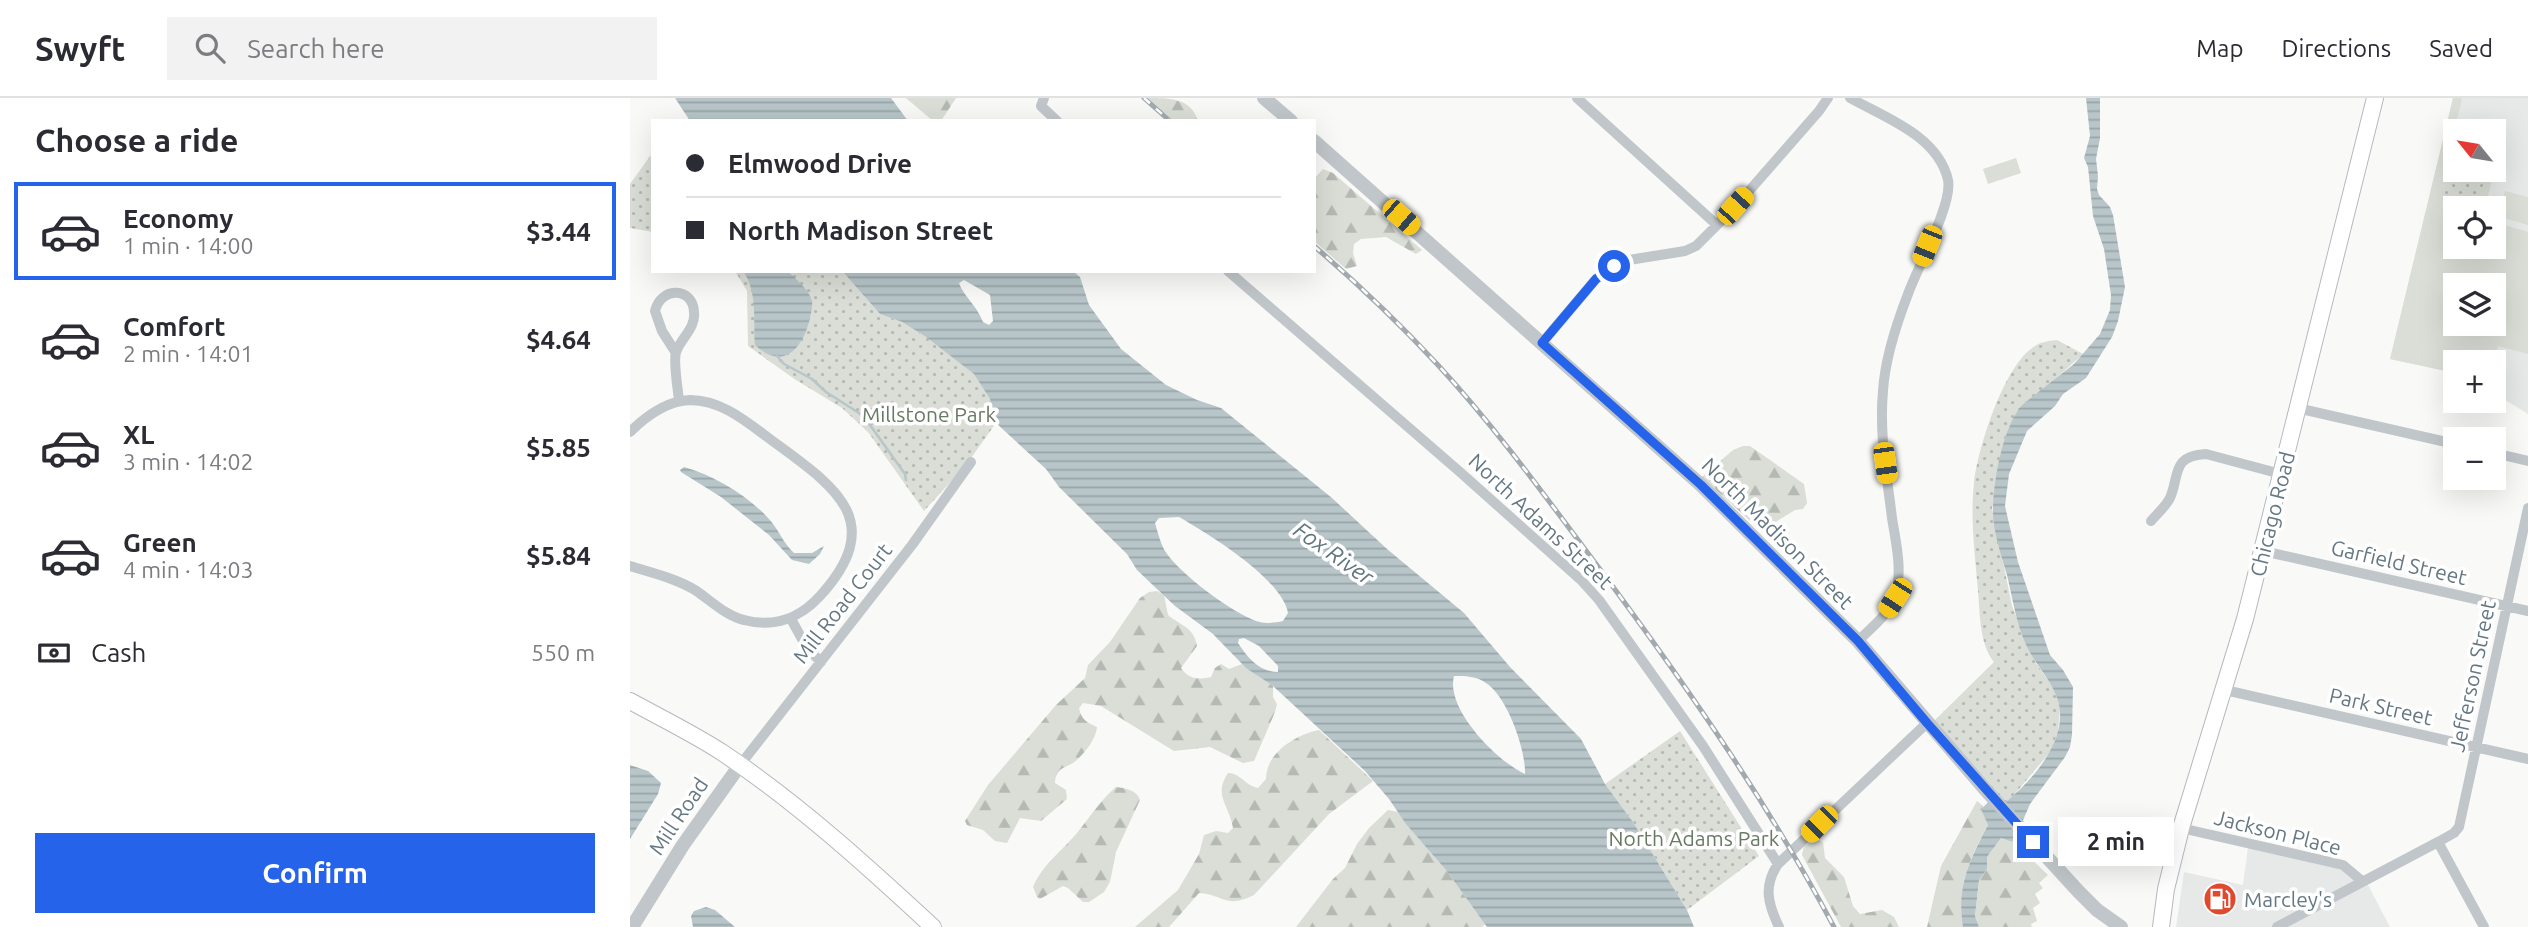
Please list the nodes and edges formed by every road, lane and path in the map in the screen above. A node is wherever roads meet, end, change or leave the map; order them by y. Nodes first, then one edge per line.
1 (1264, 98) edge
2 (1828, 98) edge
3 (1850, 98) edge
4 (2375, 98) edge
5 (1578, 99) edge
6 (1042, 102) edge
7 (1055, 119) edge
8 (1288, 119) edge
9 (1316, 143) edge
10 (1717, 225) junction
11 (1230, 273) edge
12 (1542, 343) junction
13 (676, 353) junction
14 (679, 401) junction
15 (2297, 408) junction
16 (630, 432) edge
17 (2443, 441) edge
18 (2506, 456) edge
19 (2528, 461) edge
20 (971, 462) dead end
21 (2281, 474) junction
22 (2528, 508) edge
23 (2151, 521) dead end
24 (2263, 551) junction
25 (630, 566) edge
26 (2507, 606) junction
27 (2528, 611) edge
28 (791, 619) junction
29 (1858, 641) junction
30 (821, 662) junction
31 (2225, 690) junction
32 (630, 701) edge
33 (1927, 723) junction
34 (2476, 747) junction
35 (2528, 759) edge
36 (740, 765) junction
37 (2181, 828) junction
38 (2438, 842) junction
39 (1778, 864) junction
40 (2362, 881) junction
41 (2300, 922) edge
42 (632, 927) edge
43 (933, 927) edge
44 (1779, 927) edge
45 (2121, 927) edge
46 (2161, 927) edge
47 (2277, 927) edge
48 (2484, 927) edge

1 - 8 street
2 - 10 street
3 - 29 street
4 - 15 main road, Chicago Road
5 - 10 street
6 - 7 street
9 - 12 street, North Madison Street
10 - 12 street
11 - 39 street, North Adams Street
12 - 29 street, North Madison Street
13 - 13 street
13 - 14 street
14 - 16 street
14 - 28 street
15 - 17 street
15 - 21 main road, Chicago Road
18 - 19 street
20 - 30 street, Mill Road Court
21 - 23 street
21 - 24 main road, Chicago Road
22 - 26 street, Jefferson Street
24 - 26 street, Garfield Street
24 - 31 main road, Chicago Road
25 - 28 street
26 - 27 street, Garfield Street
26 - 34 street, Jefferson Street
28 - 30 street
29 - 33 street, North Madison Street
30 - 36 street, Mill Road Court
31 - 34 street, Park Street
31 - 37 main road, Chicago Road
32 - 36 main road
33 - 39 street
33 - 45 street, North Madison Street
34 - 35 street, Park Street
34 - 38 street, Jefferson Street
36 - 42 street, Mill Road
36 - 43 main road
37 - 40 street, Jackson Place
37 - 46 main road, Chicago Road
38 - 40 street, Jefferson Street
38 - 48 street
39 - 44 street
40 - 41 street, Jefferson Street
41 - 47 street, Jefferson Street

